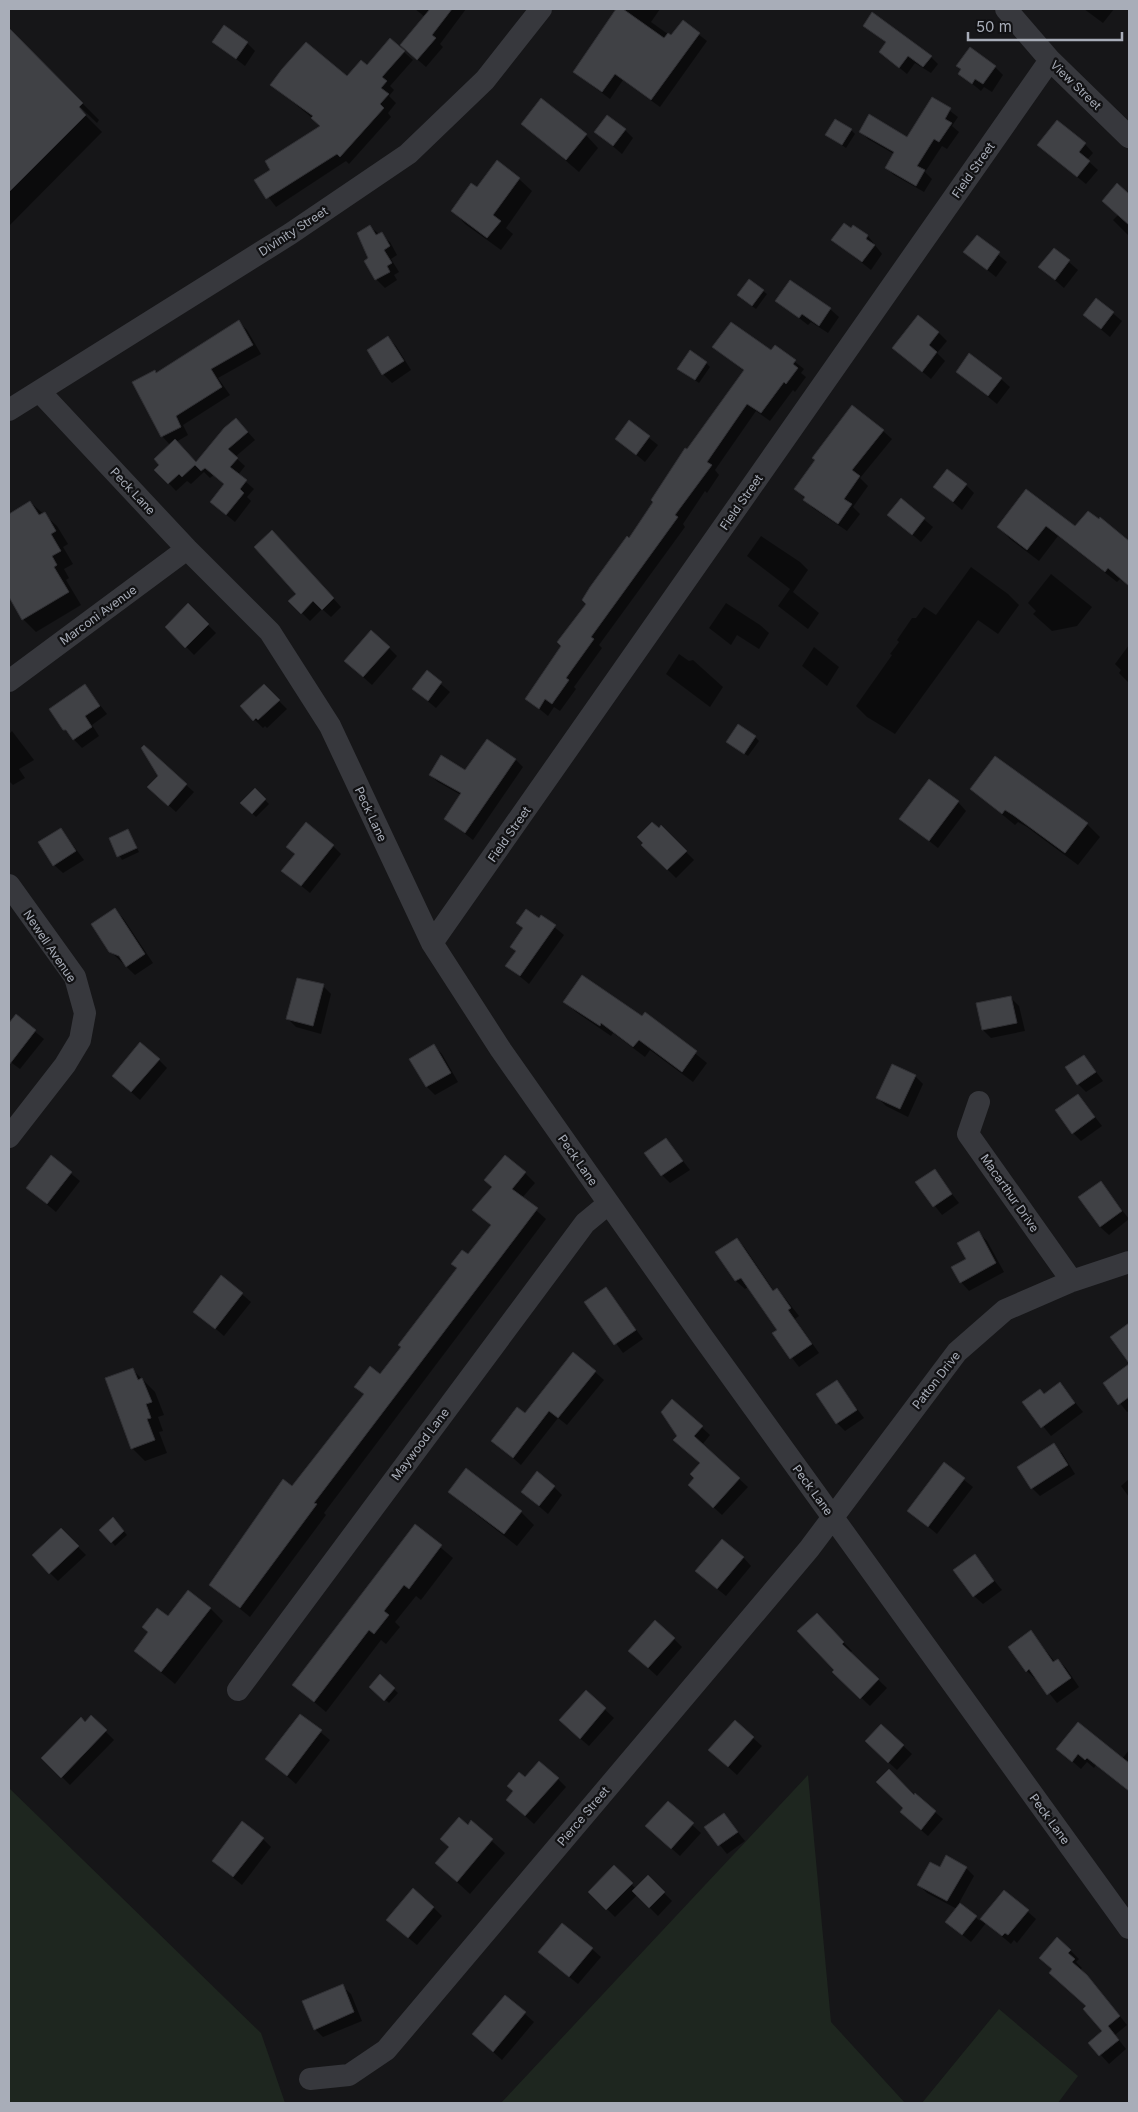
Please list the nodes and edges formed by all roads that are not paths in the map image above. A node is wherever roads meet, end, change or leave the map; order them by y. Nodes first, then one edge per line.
1 (541, 9) edge
2 (1006, 9) edge
3 (1050, 60) junction
4 (1129, 137) edge
5 (40, 392) junction
6 (9, 410) edge
7 (187, 549) junction
8 (9, 681) edge
9 (9, 885) edge
10 (432, 943) junction
11 (980, 1102) dead end
12 (9, 1137) edge
13 (608, 1204) junction
14 (1129, 1262) edge
15 (1072, 1280) junction
16 (833, 1517) junction
17 (238, 1690) dead end
18 (1129, 1928) edge
19 (310, 2079) dead end

1 - 5 street, Divinity Street
2 - 3 street, View Street
3 - 4 street, View Street
3 - 10 street, Field Street
5 - 6 street, Divinity Street
5 - 7 street, Peck Lane
7 - 8 street, Marconi Avenue
7 - 10 street, Peck Lane
9 - 12 street, Newell Avenue
10 - 13 street, Peck Lane
11 - 15 street, Macarthur Drive
13 - 16 street, Peck Lane
13 - 17 street, Maywood Lane
14 - 15 street, Patton Drive
15 - 16 street, Patton Drive
16 - 18 street, Peck Lane
16 - 19 street, Pierce Street

